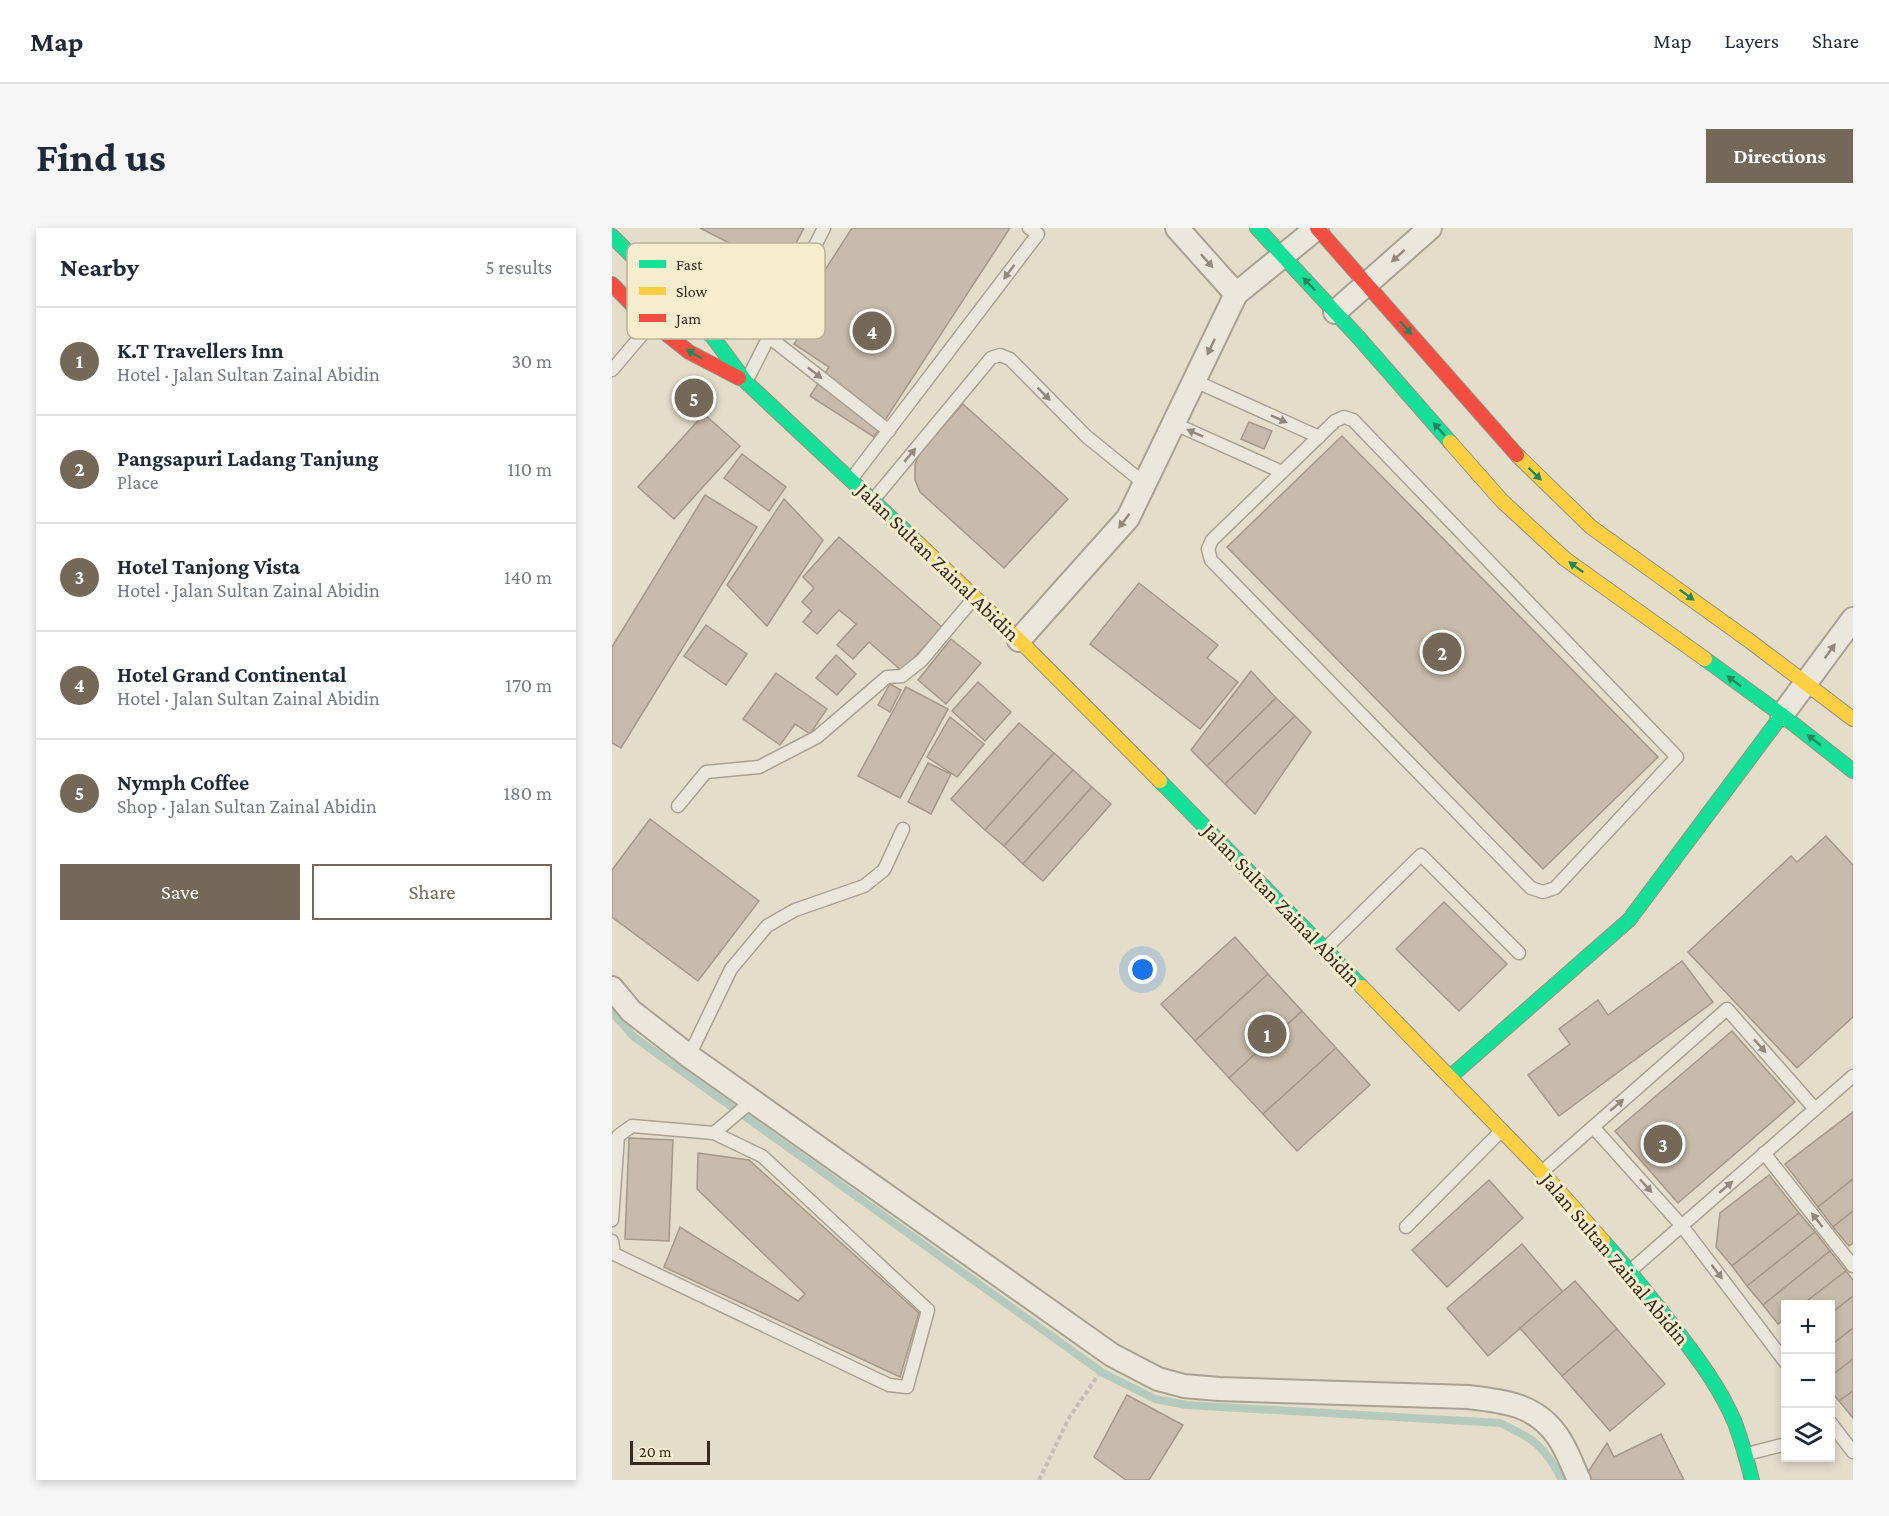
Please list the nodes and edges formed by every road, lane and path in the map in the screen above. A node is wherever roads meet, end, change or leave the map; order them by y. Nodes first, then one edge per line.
1 (824, 228) edge
2 (1029, 228) edge
3 (1177, 228) edge
4 (1257, 228) edge
5 (1317, 228) edge
6 (1430, 228) edge
7 (612, 236) edge
8 (816, 243) edge
9 (627, 251) edge
10 (1282, 257) junction
11 (612, 284) edge
12 (1367, 284) junction
13 (1236, 294) junction
14 (627, 298) edge
15 (1335, 312) junction
16 (638, 339) edge
17 (673, 339) edge
18 (714, 339) edge
19 (768, 339) edge
20 (772, 339) edge
21 (612, 370) edge
22 (1195, 381) junction
23 (746, 382) junction
24 (1174, 424) junction
25 (889, 430) junction
26 (1319, 437) junction
27 (1282, 472) junction
28 (852, 479) junction
29 (1145, 484) junction
30 (873, 500) junction
31 (975, 598) junction
32 (1853, 619) edge
33 (1019, 640) junction
34 (1806, 683) junction
35 (1782, 715) junction
36 (1853, 719) edge
37 (1850, 763) edge
38 (678, 806) dead end
39 (903, 829) dead end
40 (1326, 949) junction
41 (1519, 953) dead end
42 (612, 988) edge
43 (689, 1056) junction
44 (1853, 1076) edge
45 (1450, 1077) junction
46 (743, 1108) junction
47 (1815, 1109) junction
48 (1593, 1127) junction
49 (1502, 1130) junction
50 (714, 1133) junction
51 (1764, 1153) junction
52 (1542, 1172) junction
53 (612, 1220) edge
54 (1682, 1226) junction
55 (1406, 1227) dead end
56 (612, 1241) edge
57 (1853, 1266) edge
58 (1630, 1271) junction
59 (1781, 1358) edge
60 (1097, 1377) dead end
61 (1835, 1429) edge
62 (1781, 1445) edge
63 (1853, 1452) edge
64 (1746, 1454) junction
65 (1039, 1480) edge
66 (1579, 1480) edge
67 (1752, 1480) edge

1 - 8 lane
2 -> 25 lane
3 -> 13 street
4 - 10 street
5 - 10 street
5 - 12 street
6 -> 12 street
7 - 9 street, Jalan Sultan Zainal Abidin
10 - 13 street
15 -> 10 street
11 - 14 street, Jalan Sultan Zainal Abidin
12 - 15 street
12 -> 34 street
13 -> 22 street
35 -> 15 street
16 - 21 lane
23 -> 17 street, Jalan Sultan Zainal Abidin
18 - 23 street, Jalan Sultan Zainal Abidin
19 - 23 lane
20 -> 25 lane
22 - 24 street
22 -> 26 lane
23 - 28 street, Jalan Sultan Zainal Abidin
27 -> 24 lane
24 - 29 street
25 - 28 lane
26 - 27 lane
26 - 27 lane
28 - 30 street, Jalan Sultan Zainal Abidin
30 -> 29 lane
29 -> 33 street
30 - 31 street, Jalan Sultan Zainal Abidin
31 - 33 street, Jalan Sultan Zainal Abidin
31 - 38 lane
34 -> 32 street
33 - 40 street, Jalan Sultan Zainal Abidin
34 - 35 street
34 - 36 street
37 -> 35 street
35 - 45 street
39 - 43 lane
40 - 41 lane
40 - 45 street, Jalan Sultan Zainal Abidin
42 - 43 street
43 - 46 street
44 - 47 lane
45 - 49 street, Jalan Sultan Zainal Abidin
46 - 50 lane
46 - 66 street
48 -> 47 lane
47 - 51 lane
48 - 52 lane
48 -> 54 lane
49 - 52 street, Jalan Sultan Zainal Abidin
49 - 55 lane
50 - 53 lane
50 - 56 lane
54 -> 51 lane
57 -> 51 lane
52 - 58 street, Jalan Sultan Zainal Abidin
54 - 58 lane
54 -> 59 lane
58 - 64 street, Jalan Sultan Zainal Abidin
60 - 65 path
61 - 63 lane
62 - 64 lane
64 - 67 street, Jalan Sultan Zainal Abidin

